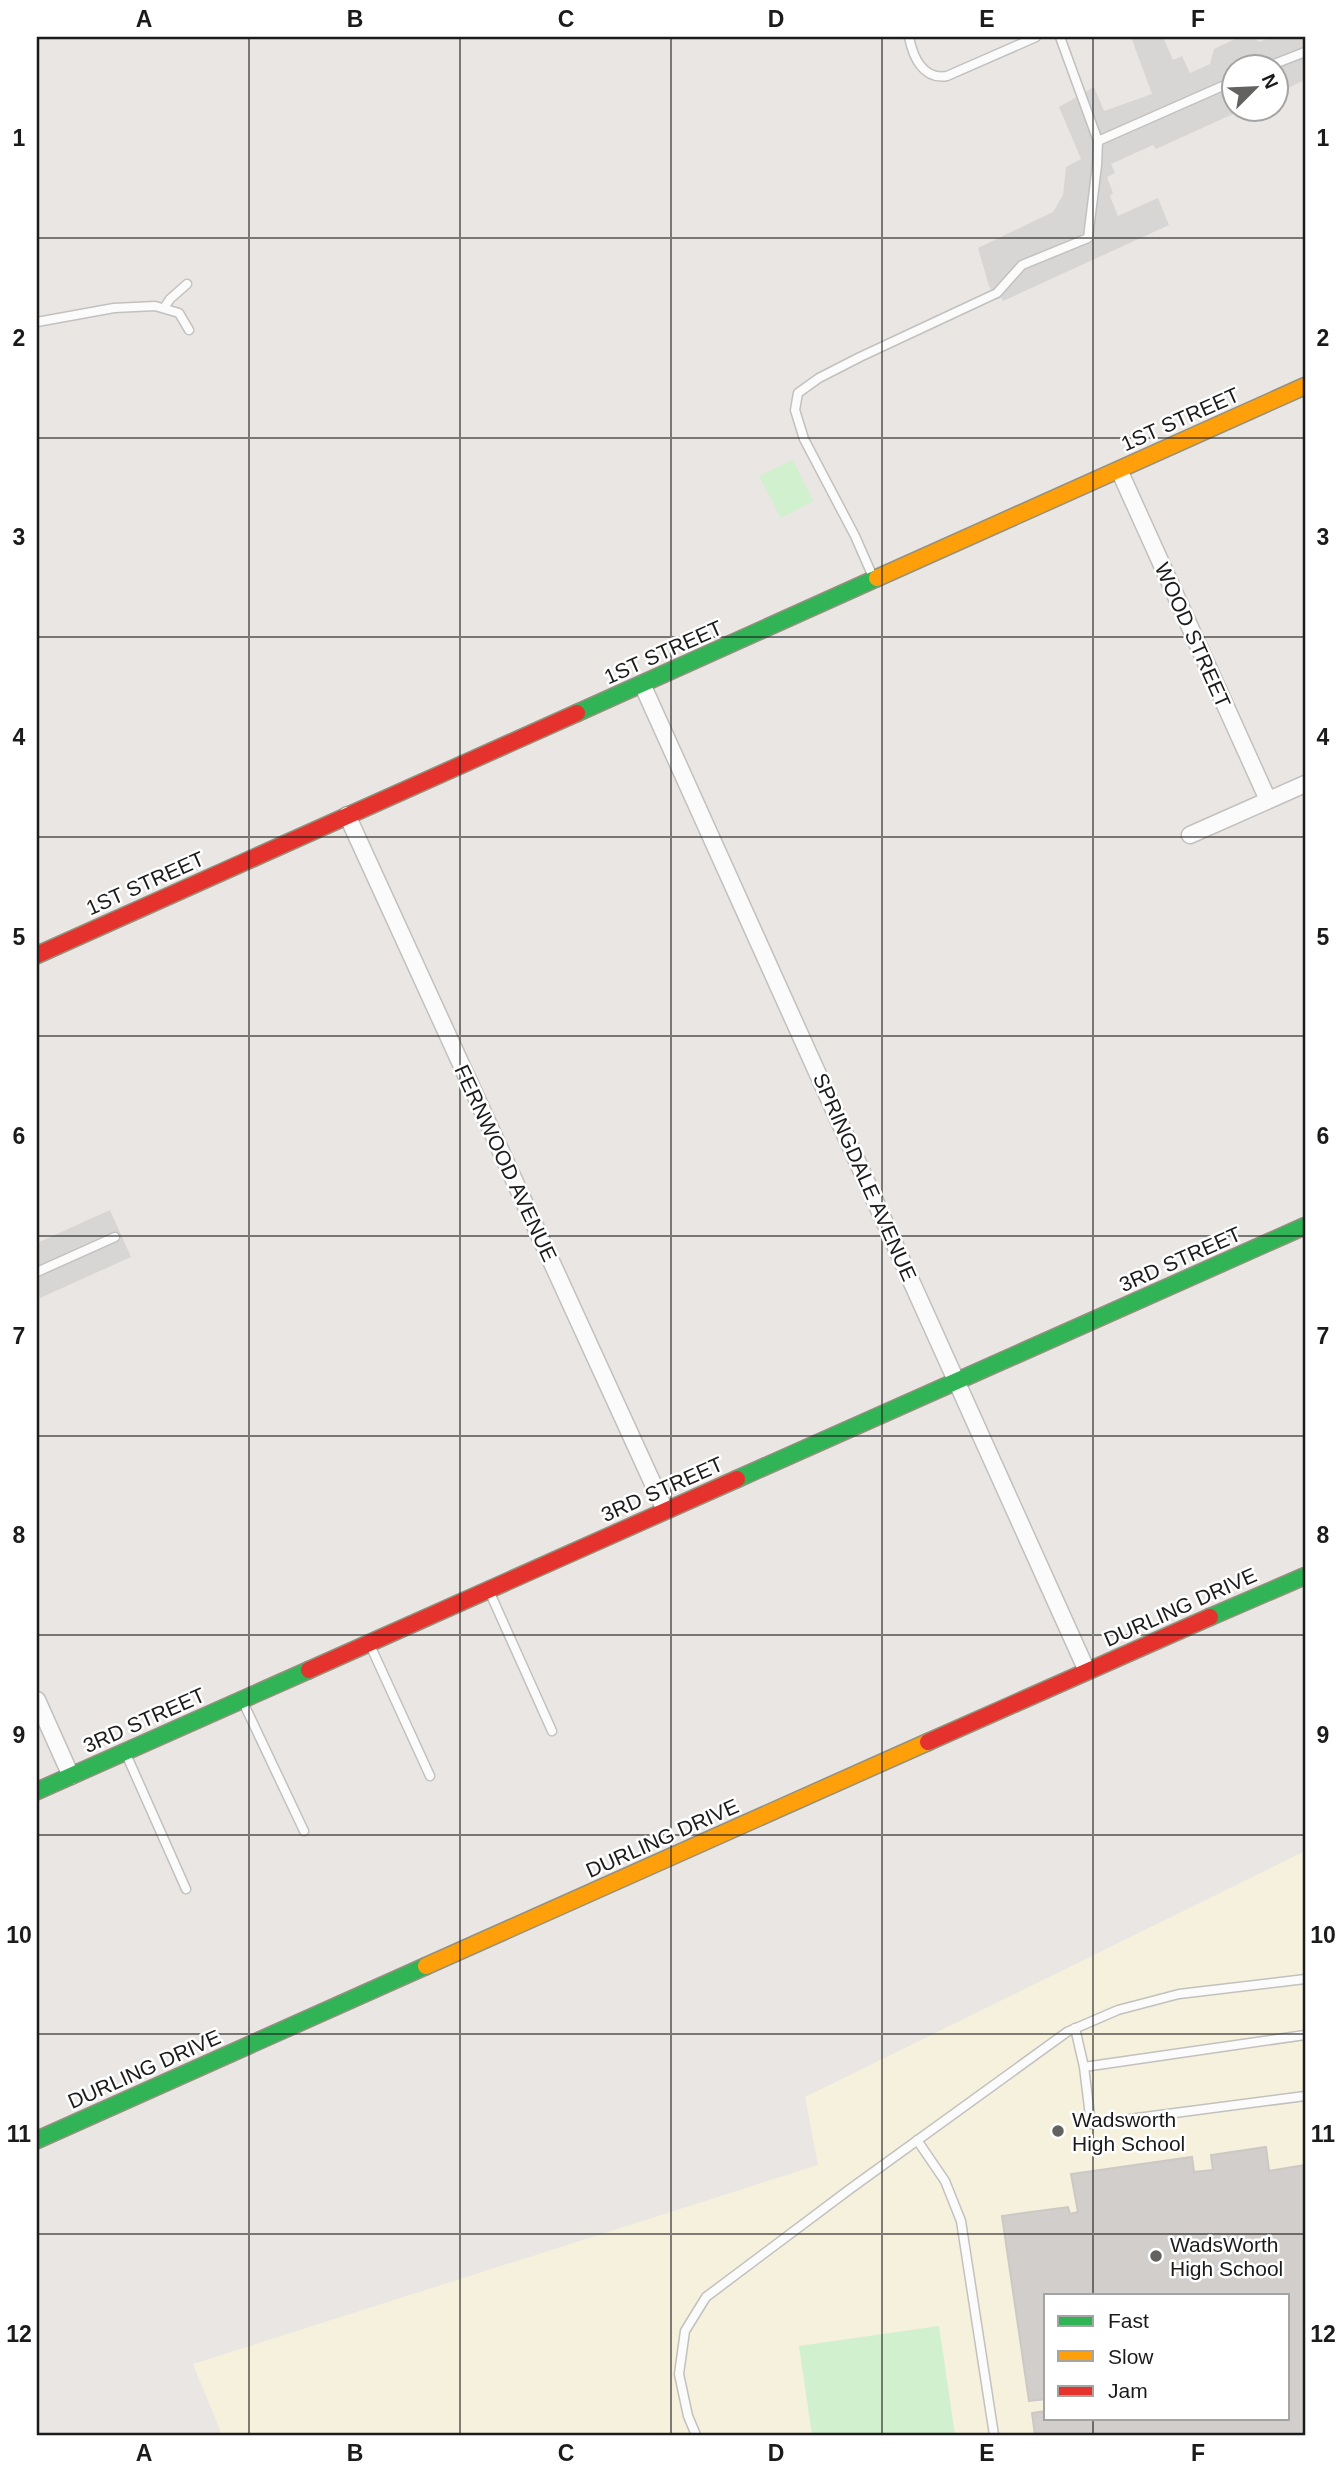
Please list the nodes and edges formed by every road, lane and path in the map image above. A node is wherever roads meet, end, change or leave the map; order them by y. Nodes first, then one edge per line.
1 (909, 37) edge
2 (1036, 37) edge
3 (1060, 37) edge
4 (1220, 87) edge
5 (1098, 141) junction
6 (187, 284) dead end
7 (164, 308) junction
8 (37, 322) edge
9 (189, 330) dead end
10 (1305, 386) edge
11 (1119, 470) junction
12 (874, 580) junction
13 (642, 684) junction
14 (1305, 784) edge
15 (1268, 800) junction
16 (347, 815) junction
17 (1190, 835) dead end
18 (37, 955) edge
19 (1305, 1226) edge
20 (115, 1237) dead end
21 (37, 1272) edge
22 (957, 1383) junction
23 (665, 1510) junction
24 (1305, 1576) edge
25 (488, 1589) junction
26 (369, 1642) junction
27 (1087, 1671) junction
28 (242, 1699) junction
29 (37, 1700) edge
30 (552, 1731) dead end
31 (125, 1752) junction
32 (71, 1776) junction
33 (430, 1776) dead end
34 (37, 1791) edge
35 (304, 1831) dead end
36 (186, 1889) dead end
37 (1305, 1979) edge
38 (1075, 2028) junction
39 (1305, 2035) edge
40 (1084, 2067) junction
41 (1305, 2096) edge
42 (37, 2140) edge
43 (917, 2140) junction
44 (696, 2435) edge
45 (994, 2435) edge

1 - 2 lane
3 - 5 lane
4 - 5 lane
5 - 12 lane
6 - 7 lane
7 - 8 lane
7 - 9 lane
10 - 11 street, 1ST STREET
11 - 12 street, 1ST STREET
11 - 15 street, WOOD STREET
12 - 13 street, 1ST STREET
13 - 16 street, 1ST STREET
13 - 22 street, SPRINGDALE AVENUE
14 - 15 street
15 - 17 street
16 - 18 street, 1ST STREET
16 - 23 street, FERNWOOD AVENUE
19 - 22 street, 3RD STREET
20 - 21 lane
22 - 23 street, 3RD STREET
22 - 27 street, SPRINGDALE AVENUE
23 - 25 street, 3RD STREET
24 - 27 street, DURLING DRIVE
25 - 26 street, 3RD STREET
25 - 30 lane
26 - 28 street, 3RD STREET
26 - 33 lane
27 - 42 street, DURLING DRIVE
28 - 31 street, 3RD STREET
28 - 35 lane
29 - 32 street
31 - 32 street, 3RD STREET
31 - 36 lane
32 - 34 street, 3RD STREET
37 - 38 lane
38 - 40 lane
38 - 43 lane
39 - 40 lane
40 - 41 lane
43 - 44 lane
43 - 45 lane

